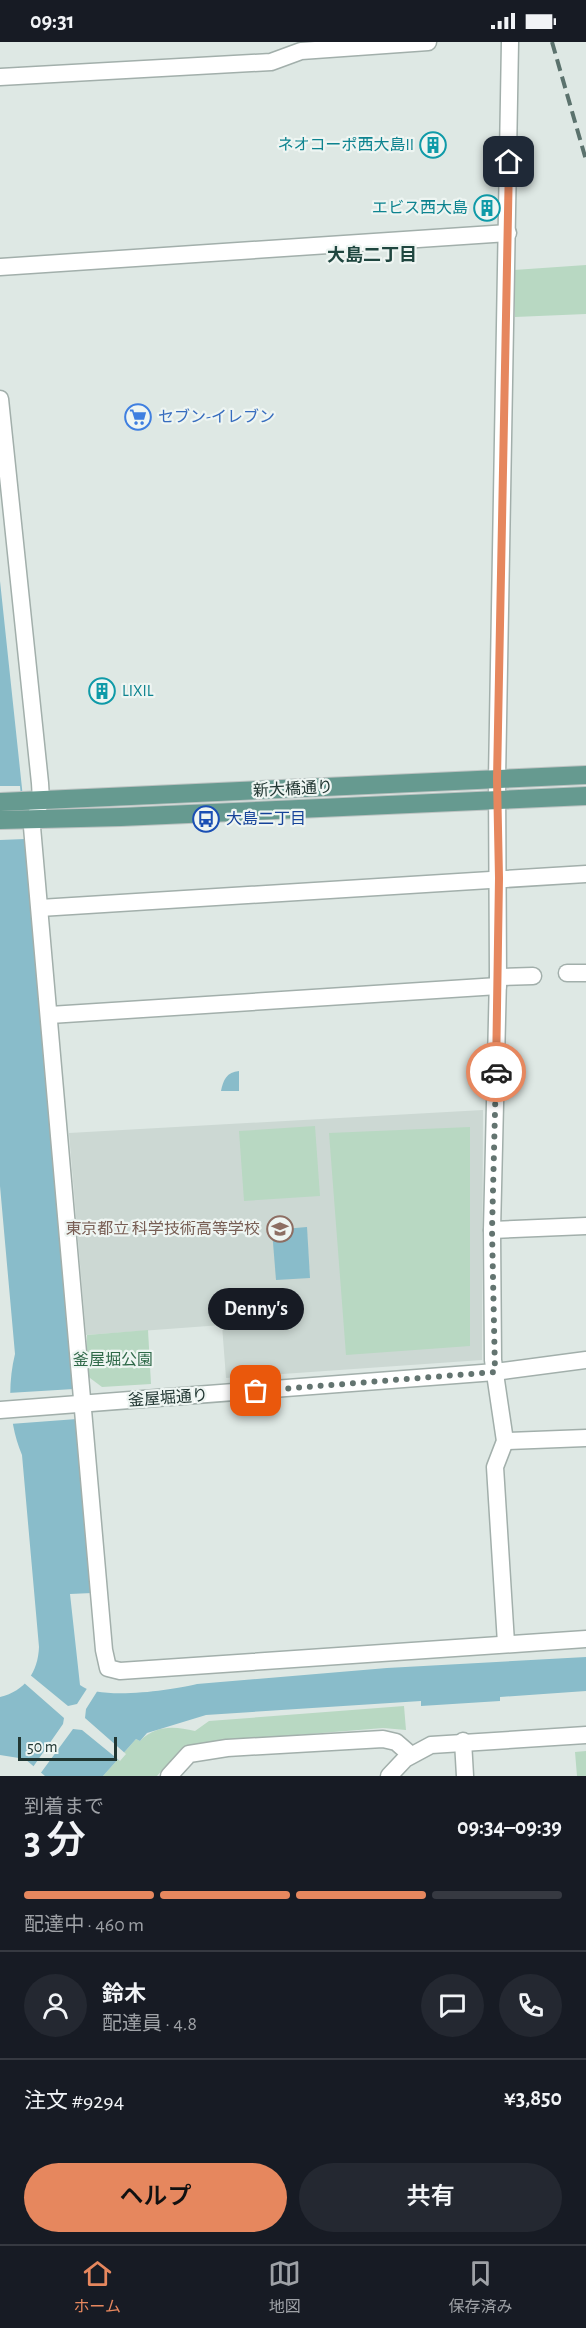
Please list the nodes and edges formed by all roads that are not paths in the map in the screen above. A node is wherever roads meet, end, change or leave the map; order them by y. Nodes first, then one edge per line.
1 (428, 42) edge
2 (510, 42) edge
3 (0, 77) edge
4 (508, 233) junction
5 (0, 267) edge
6 (0, 399) edge
7 (586, 775) edge
8 (497, 779) junction
9 (586, 796) edge
10 (497, 798) junction
11 (41, 800) junction
12 (0, 802) edge
13 (27, 813) junction
14 (0, 820) edge
15 (586, 874) edge
16 (499, 878) junction
17 (40, 908) junction
18 (567, 973) dead end
19 (586, 973) edge
20 (533, 976) dead end
21 (498, 982) junction
22 (50, 1015) junction
23 (586, 1226) edge
24 (492, 1230) junction
25 (586, 1360) edge
26 (495, 1372) junction
27 (79, 1405) junction
28 (0, 1410) edge
29 (586, 1438) edge
30 (504, 1441) junction
31 (586, 1639) edge
32 (506, 1643) junction
33 (586, 1735) edge
34 (463, 1741) junction
35 (411, 1755) junction
36 (169, 1776) edge
37 (389, 1776) edge
38 (465, 1776) edge

1 - 3 street
2 - 4 street
4 - 5 street
4 - 8 street
6 - 11 street
7 - 8 main road, 新大橋通り
8 - 10 street
8 - 11 main road, 新大橋通り
9 - 10 main road, 新大橋通り
10 - 13 main road, 新大橋通り
10 - 16 street
11 - 13 main road, 新大橋通り
12 - 13 main road, 新大橋通り
13 - 14 main road, 新大橋通り
13 - 17 street
15 - 16 street
16 - 17 street
16 - 21 street
17 - 22 street
18 - 19 street
20 - 21 street
21 - 22 street
21 - 24 street
22 - 27 street
23 - 24 street
24 - 26 street
25 - 26 street, 釜屋堀通り
26 - 27 street, 釜屋堀通り
26 - 30 street
27 - 28 street, 釜屋堀通り
27 - 32 street
29 - 30 street
30 - 32 street
31 - 32 street
33 - 34 street
34 - 35 street
34 - 38 street
35 - 36 street
35 - 37 street

